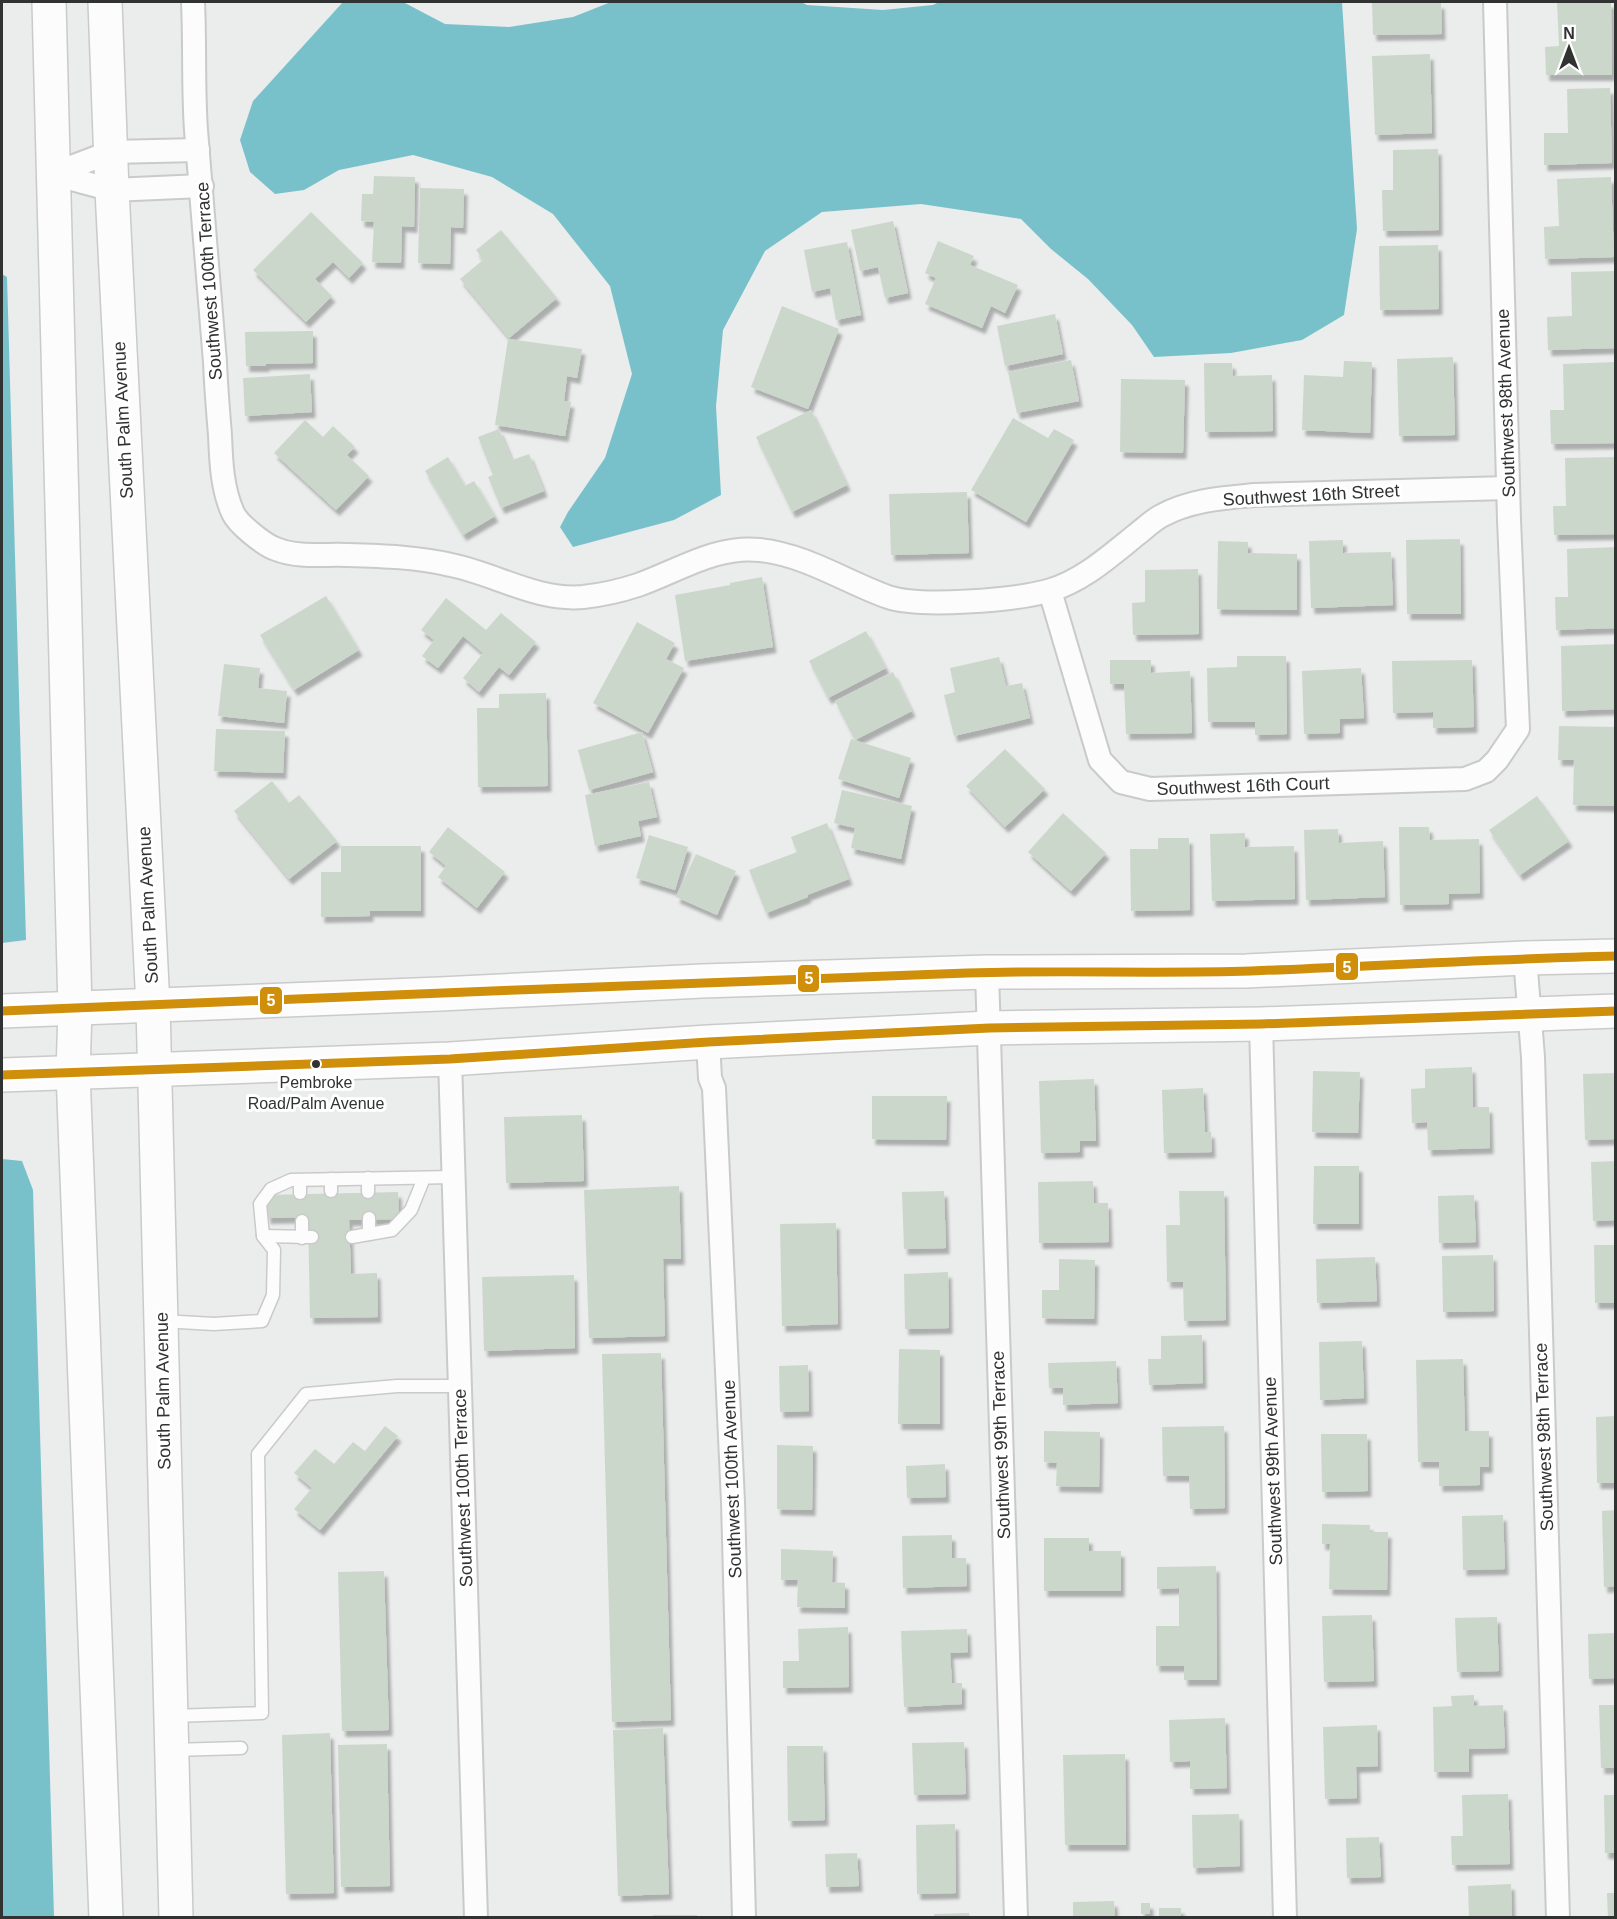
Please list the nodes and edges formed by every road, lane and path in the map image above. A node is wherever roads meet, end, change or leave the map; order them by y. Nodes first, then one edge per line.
1 (49, 2) edge
2 (105, 2) edge
3 (193, 2) edge
4 (1495, 2) edge
5 (198, 150) junction
6 (111, 152) junction
7 (53, 174) junction
8 (202, 186) junction
9 (112, 190) junction
10 (1508, 488) junction
11 (266, 544) joint
12 (1050, 591) junction
13 (1466, 779) joint
14 (1616, 956) edge
15 (1525, 958) junction
16 (987, 972) junction
17 (153, 1006) junction
18 (75, 1009) junction
19 (2, 1011) edge
20 (1616, 1011) edge
21 (1528, 1013) junction
22 (1261, 1024) junction
23 (988, 1028) junction
24 (708, 1042) junction
25 (450, 1059) junction
26 (155, 1069) junction
27 (73, 1073) junction
28 (2, 1075) edge
29 (454, 1177) junction
30 (368, 1178) junction
31 (424, 1178) junction
32 (300, 1180) junction
33 (368, 1192) dead end
34 (300, 1193) dead end
35 (369, 1218) dead end
36 (302, 1221) dead end
37 (369, 1234) junction
38 (263, 1236) junction
39 (352, 1238) dead end
40 (161, 1321) junction
41 (460, 1386) junction
42 (171, 1716) junction
43 (241, 1748) dead end
44 (172, 1750) junction
45 (106, 1917) edge
46 (176, 1917) edge
47 (476, 1917) edge
48 (744, 1917) edge
49 (1016, 1917) edge
50 (1285, 1917) edge
51 (1557, 1917) edge

1 - 7 main road
2 - 6 main road, South Palm Avenue
3 - 5 street, Southwest 100th Terrace
4 - 10 street, Southwest 98th Avenue
5 - 6 street
5 - 8 street, Southwest 100th Terrace
6 - 7 street
6 - 9 main road, South Palm Avenue
7 - 9 street
7 - 18 main road
8 - 9 street
8 - 11 street, Southwest 100th Terrace
9 - 17 main road, South Palm Avenue
10 - 12 street, Southwest 16th Street
10 - 13 street, Southwest 98th Avenue
11 - 12 street, Southwest 16th Street
12 - 13 street, Southwest 16th Court
14 - 15 main road
15 - 16 main road
15 - 21 street, Southwest 98th Terrace
16 - 17 main road
16 - 23 street, Southwest 99th Terrace
17 - 18 main road
17 - 26 main road, South Palm Avenue
18 - 19 main road
18 - 27 main road
20 - 21 main road
21 - 22 main road
21 - 51 street, Southwest 98th Terrace
22 - 23 main road
22 - 50 street, Southwest 99th Avenue
23 - 24 main road
23 - 49 street, Southwest 99th Terrace
24 - 25 main road
24 - 48 street, Southwest 100th Avenue
25 - 26 main road
25 - 29 street, Southwest 100th Terrace
26 - 27 main road
26 - 40 main road, South Palm Avenue
27 - 28 main road
27 - 45 main road
29 - 31 lane
29 - 41 street, Southwest 100th Terrace
30 - 31 lane
30 - 32 lane
30 - 33 lane
31 - 37 lane
32 - 34 lane
32 - 38 lane
35 - 37 lane
36 - 38 lane
37 - 39 lane
38 - 40 lane
40 - 42 main road, South Palm Avenue
41 - 42 lane
41 - 47 street, Southwest 100th Terrace
42 - 44 main road, South Palm Avenue
43 - 44 lane
44 - 46 main road, South Palm Avenue

